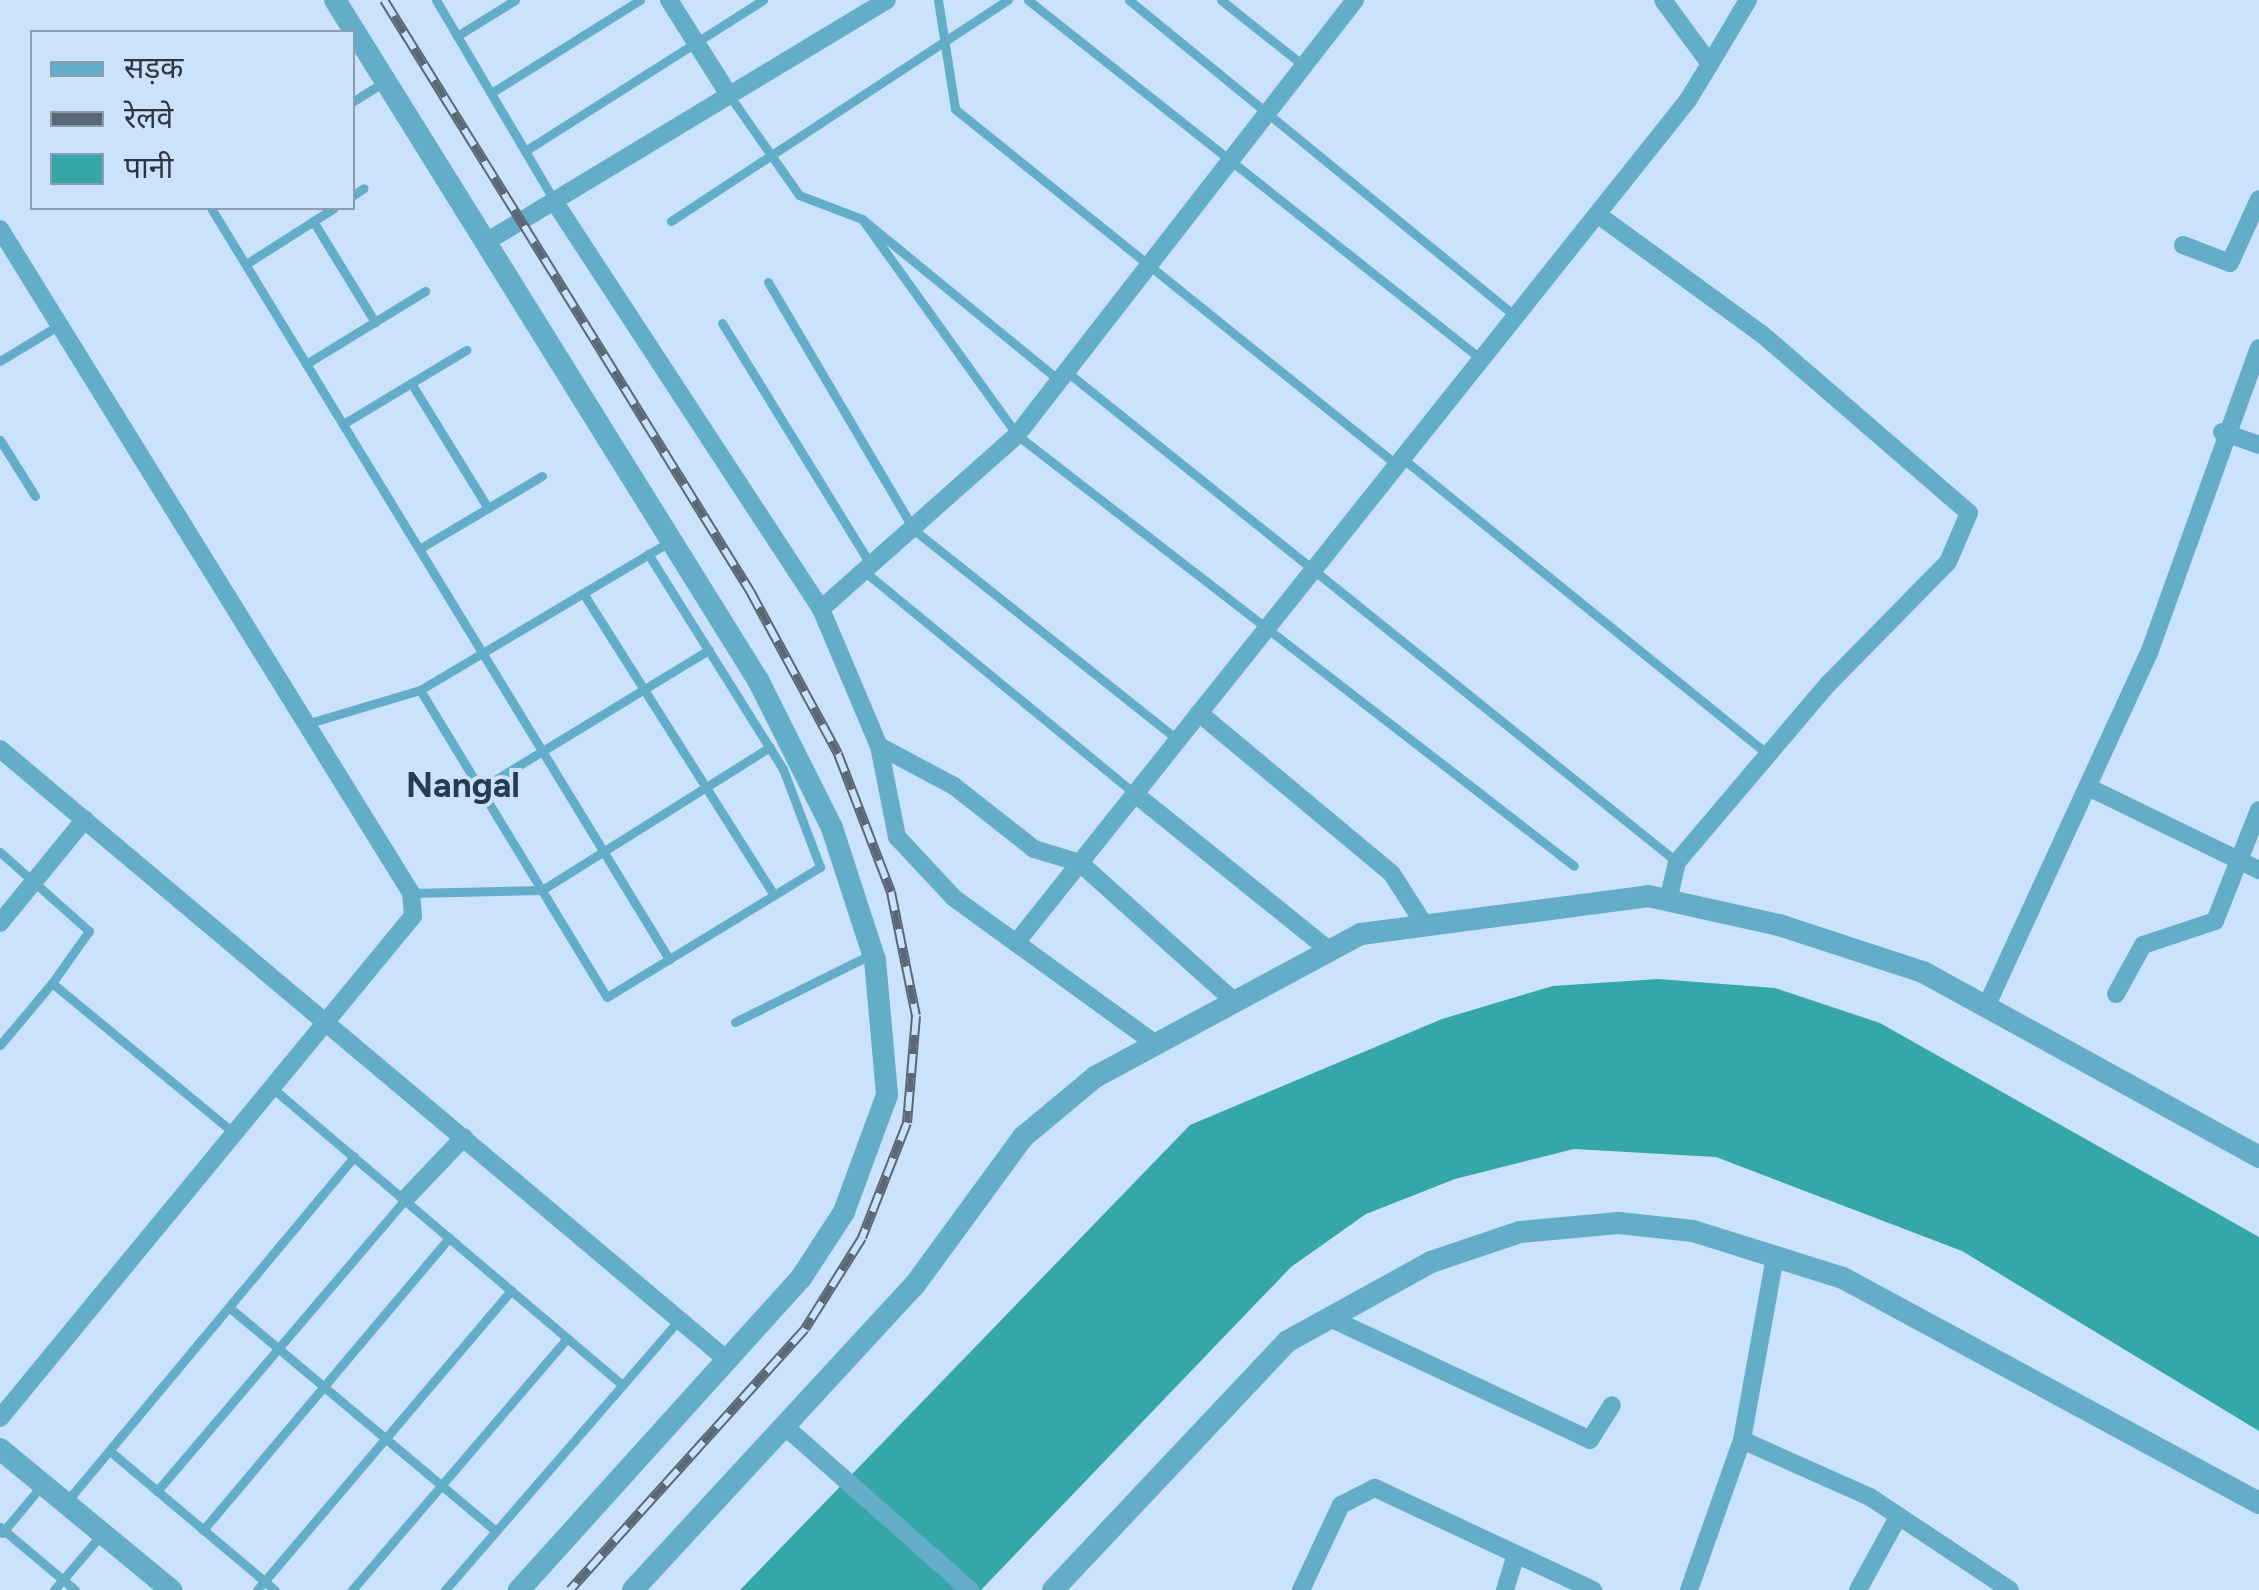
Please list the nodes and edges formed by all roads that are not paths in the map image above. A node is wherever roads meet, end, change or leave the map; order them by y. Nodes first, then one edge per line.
1 (335, 0) edge
2 (436, 0) edge
3 (515, 0) edge
4 (640, 0) edge
5 (669, 0) edge
6 (764, 0) edge
7 (886, 0) edge
8 (938, 0) edge
9 (1008, 0) edge
10 (1028, 0) edge
11 (1128, 0) edge
12 (1221, 0) edge
13 (1355, 0) edge
14 (1663, 0) edge
15 (1748, 0) edge
16 (354, 30) edge
17 (355, 32) edge
18 (457, 36) junction
19 (696, 42) junction
20 (950, 42) junction
21 (1710, 64) junction
22 (1304, 66) junction
23 (386, 82) junction
24 (491, 93) junction
25 (728, 95) junction
26 (355, 100) edge
27 (1268, 112) junction
28 (525, 151) junction
29 (768, 158) junction
30 (1230, 160) junction
31 (364, 188) dead end
32 (355, 194) edge
33 (554, 201) junction
34 (2258, 203) edge
35 (212, 210) edge
36 (331, 210) edge
37 (1597, 214) junction
38 (862, 219) junction
39 (670, 220) dead end
40 (313, 221) junction
41 (0, 229) edge
42 (486, 242) junction
43 (2183, 245) dead end
44 (246, 264) junction
45 (1150, 264) junction
46 (768, 282) dead end
47 (425, 290) dead end
48 (1515, 316) junction
49 (375, 322) junction
50 (722, 323) dead end
51 (59, 325) junction
52 (2259, 348) edge
53 (466, 350) dead end
54 (1481, 359) junction
55 (0, 361) edge
56 (306, 364) junction
57 (1063, 376) junction
58 (411, 383) junction
59 (343, 424) junction
60 (2222, 432) junction
61 (1017, 435) junction
62 (0, 440) edge
63 (2259, 445) edge
64 (1400, 462) junction
65 (542, 476) dead end
66 (34, 496) dead end
67 (488, 508) junction
68 (914, 530) junction
69 (672, 541) junction
70 (419, 549) junction
71 (648, 554) junction
72 (868, 569) junction
73 (1314, 569) junction
74 (583, 593) junction
75 (821, 609) junction
76 (1264, 632) junction
77 (708, 650) junction
78 (482, 653) junction
79 (644, 689) junction
80 (420, 690) junction
81 (1200, 713) junction
82 (306, 724) junction
83 (1178, 740) junction
84 (879, 746) junction
85 (770, 747) junction
86 (0, 749) edge
87 (542, 751) junction
88 (1768, 754) junction
89 (706, 787) junction
90 (2090, 788) junction
91 (480, 789) junction
92 (1135, 794) junction
93 (2259, 810) edge
94 (85, 819) junction
95 (603, 851) junction
96 (0, 852) edge
97 (1678, 862) junction
98 (2238, 862) junction
99 (1080, 863) junction
100 (1574, 866) dead end
101 (2259, 870) edge
102 (34, 881) junction
103 (542, 890) junction
104 (411, 894) junction
105 (774, 895) junction
106 (1668, 900) junction
107 (0, 923) edge
108 (1424, 924) junction
109 (1016, 943) junction
110 (1330, 951) junction
111 (873, 954) junction
112 (669, 960) junction
113 (52, 983) junction
114 (2116, 994) dead end
115 (1235, 1002) junction
116 (1986, 1007) junction
117 (326, 1021) junction
118 (735, 1022) dead end
119 (1156, 1044) junction
120 (0, 1045) edge
121 (271, 1087) junction
122 (234, 1133) junction
123 (464, 1137) junction
124 (2259, 1157) edge
125 (354, 1158) junction
126 (406, 1198) junction
127 (450, 1238) junction
128 (1774, 1257) junction
129 (511, 1290) junction
130 (230, 1308) junction
131 (1330, 1318) junction
132 (680, 1319) junction
133 (567, 1338) junction
134 (278, 1348) junction
135 (726, 1359) junction
136 (623, 1385) junction
137 (324, 1386) junction
138 (1612, 1406) dead end
139 (0, 1418) edge
140 (789, 1430) junction
141 (386, 1438) junction
142 (1742, 1440) junction
143 (0, 1448) edge
144 (111, 1452) junction
145 (43, 1484) junction
146 (442, 1484) junction
147 (157, 1490) junction
148 (66, 1503) junction
149 (2259, 1504) edge
150 (1897, 1518) junction
151 (203, 1530) junction
152 (1, 1531) edge
153 (496, 1531) junction
154 (103, 1533) junction
155 (1516, 1554) junction
156 (62, 1580) junction
157 (264, 1581) junction
158 (164, 1588) edge
159 (54, 1590) edge
160 (75, 1590) edge
161 (257, 1590) edge
162 (275, 1590) edge
163 (352, 1590) edge
164 (445, 1590) edge
165 (519, 1590) edge
166 (633, 1590) edge
167 (970, 1590) edge
168 (1053, 1590) edge
169 (1300, 1590) edge
170 (1505, 1590) edge
171 (1593, 1590) edge
172 (1689, 1590) edge
173 (1858, 1590) edge
174 (2010, 1590) edge

1 - 16 street
2 - 18 lane
3 - 18 lane
4 - 24 lane
5 - 19 street
6 - 19 lane
7 - 25 street
8 - 20 lane
9 - 20 lane
10 - 30 lane
11 - 27 lane
12 - 22 lane
13 - 22 street
14 - 21 street
15 - 21 street
17 - 23 street
18 - 24 lane
19 - 25 street
19 - 28 lane
20 - 29 lane
20 - 45 lane
21 - 37 street
22 - 27 street
23 - 26 lane
23 - 42 street
24 - 28 lane
25 - 29 lane
25 - 33 street
27 - 30 street
27 - 48 lane
28 - 33 lane
29 - 38 lane
29 - 39 lane
30 - 45 street
30 - 54 lane
31 - 32 lane
33 - 42 street
33 - 75 street
34 - 43 street
35 - 44 lane
36 - 40 lane
37 - 48 street
37 - 88 street
38 - 57 lane
38 - 61 lane
40 - 44 lane
40 - 49 lane
41 - 51 street
42 - 69 street
44 - 56 lane
45 - 57 street
45 - 64 lane
46 - 68 lane
47 - 49 lane
48 - 54 street
49 - 56 lane
50 - 72 lane
51 - 55 lane
51 - 82 street
52 - 60 street
53 - 58 lane
54 - 64 street
56 - 59 lane
57 - 61 street
57 - 73 lane
58 - 59 lane
58 - 67 lane
59 - 70 lane
60 - 63 street
60 - 90 street
61 - 68 street
61 - 76 lane
62 - 66 lane
64 - 73 street
64 - 88 lane
65 - 67 lane
67 - 70 lane
68 - 72 street
68 - 83 lane
69 - 71 lane
69 - 111 street
70 - 78 lane
71 - 74 lane
71 - 77 lane
72 - 75 street
72 - 92 lane
73 - 76 street
73 - 97 lane
74 - 78 lane
74 - 79 lane
75 - 84 street
76 - 81 street
76 - 100 lane
77 - 79 lane
77 - 85 lane
78 - 80 lane
78 - 87 lane
79 - 87 lane
79 - 89 lane
80 - 82 lane
80 - 91 lane
81 - 83 street
81 - 108 street
82 - 104 street
83 - 92 street
84 - 99 street
84 - 109 street
85 - 89 lane
85 - 105 lane
86 - 94 street
87 - 91 lane
87 - 95 lane
88 - 97 street
89 - 95 lane
89 - 105 lane
90 - 98 street
90 - 116 street
91 - 103 lane
92 - 99 street
92 - 110 street
93 - 98 street
94 - 102 street
94 - 117 street
95 - 103 lane
95 - 112 lane
96 - 102 lane
97 - 106 street
98 - 101 street
98 - 114 street
99 - 109 street
99 - 115 street
102 - 107 street
102 - 113 lane
103 - 104 lane
103 - 112 lane
104 - 117 street
105 - 112 lane
106 - 108 street
106 - 116 street
108 - 110 street
109 - 119 street
110 - 115 street
111 - 118 lane
111 - 135 street
113 - 120 lane
113 - 122 lane
115 - 119 street
116 - 124 street
117 - 121 street
117 - 123 street
119 - 140 street
121 - 122 street
121 - 125 lane
122 - 139 street
123 - 126 street
123 - 132 street
125 - 126 lane
125 - 130 lane
126 - 127 lane
126 - 134 lane
127 - 129 lane
127 - 137 lane
128 - 131 street
128 - 142 street
128 - 149 street
129 - 133 lane
129 - 141 lane
130 - 134 lane
130 - 144 lane
131 - 138 street
131 - 168 street
132 - 135 street
132 - 136 lane
133 - 136 lane
133 - 146 lane
134 - 137 lane
134 - 147 lane
135 - 165 street
136 - 153 lane
137 - 141 lane
137 - 151 lane
140 - 166 street
140 - 167 street
141 - 146 lane
141 - 157 lane
142 - 150 street
142 - 172 street
143 - 145 street
144 - 147 lane
144 - 148 lane
145 - 148 street
145 - 152 lane
146 - 153 lane
146 - 163 lane
147 - 151 lane
148 - 154 street
150 - 173 street
150 - 174 street
151 - 157 lane
152 - 156 lane
153 - 164 lane
154 - 156 lane
154 - 158 street
155 - 169 street
155 - 170 street
155 - 171 street
156 - 159 lane
156 - 160 lane
157 - 161 lane
157 - 162 lane

